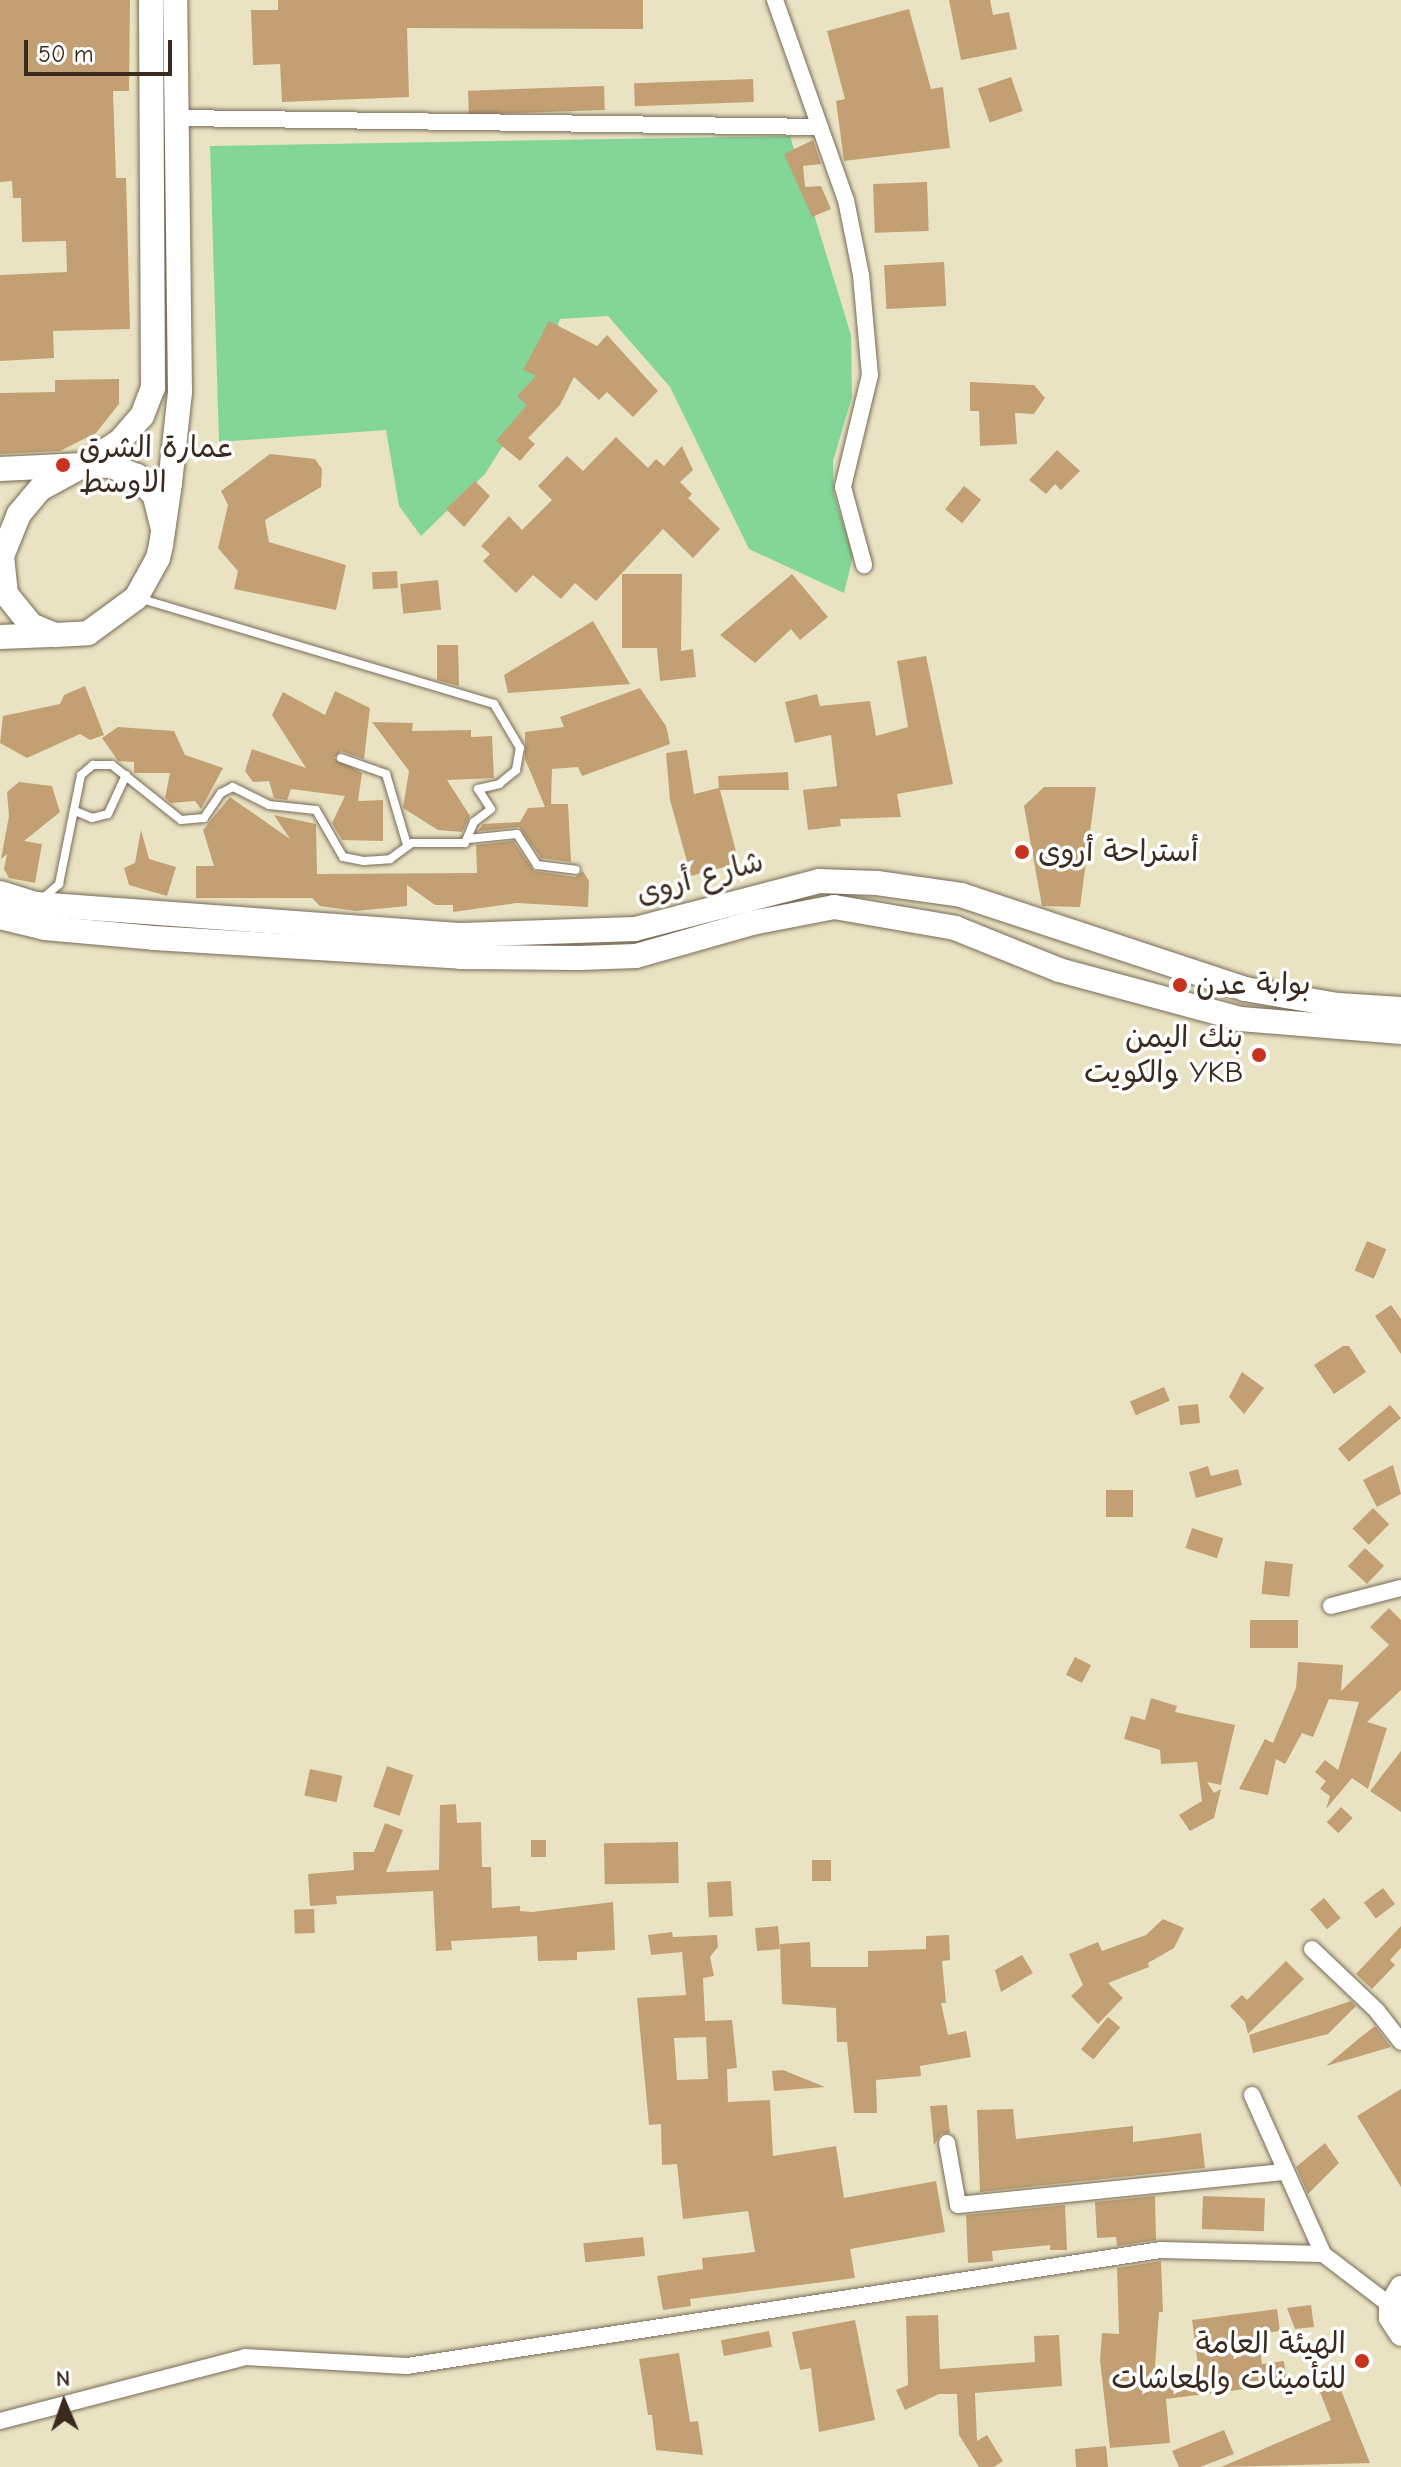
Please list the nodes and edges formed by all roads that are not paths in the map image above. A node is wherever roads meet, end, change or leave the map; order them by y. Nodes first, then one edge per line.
1 (151, 0) edge
2 (175, 0) edge
3 (775, 0) edge
4 (177, 118) junction
5 (820, 127) junction
6 (84, 465) junction
7 (0, 469) edge
8 (163, 529) junction
9 (1, 552) edge
10 (864, 565) dead end
11 (136, 598) junction
12 (55, 635) junction
13 (0, 637) edge
14 (341, 758) dead end
15 (126, 775) junction
16 (75, 811) junction
17 (468, 839) junction
18 (407, 845) junction
19 (576, 870) dead end
20 (0, 893) edge
21 (961, 895) junction
22 (36, 904) junction
23 (0, 917) edge
24 (955, 928) junction
25 (1401, 1009) edge
26 (1401, 1032) edge
27 (1401, 1588) edge
28 (1331, 1606) dead end
29 (1312, 1949) dead end
30 (1401, 2042) edge
31 (1252, 2095) dead end
32 (947, 2143) dead end
33 (1285, 2172) junction
34 (1323, 2254) junction
35 (1395, 2296) edge
36 (1401, 2335) edge
37 (0, 2421) edge

1 - 6 main road
2 - 4 main road
3 - 5 street
4 - 5 street
4 - 8 main road
5 - 10 street
6 - 7 main road
6 - 8 main road
6 - 9 main road
8 - 11 main road
9 - 12 main road
11 - 12 main road
11 - 17 lane
12 - 13 main road
14 - 18 lane
15 - 16 lane
15 - 16 lane
15 - 18 lane
16 - 22 lane
17 - 18 lane
17 - 19 lane
20 - 22 main road, شارع أروى
21 - 22 main road, شارع أروى
21 - 24 main road
21 - 25 main road, شارع أروى
23 - 24 main road, شارع أروى
24 - 26 main road, شارع أروى
27 - 28 street
29 - 30 street
31 - 33 street
32 - 33 street
33 - 34 street
34 - 35 street
34 - 37 street
35 - 36 street

